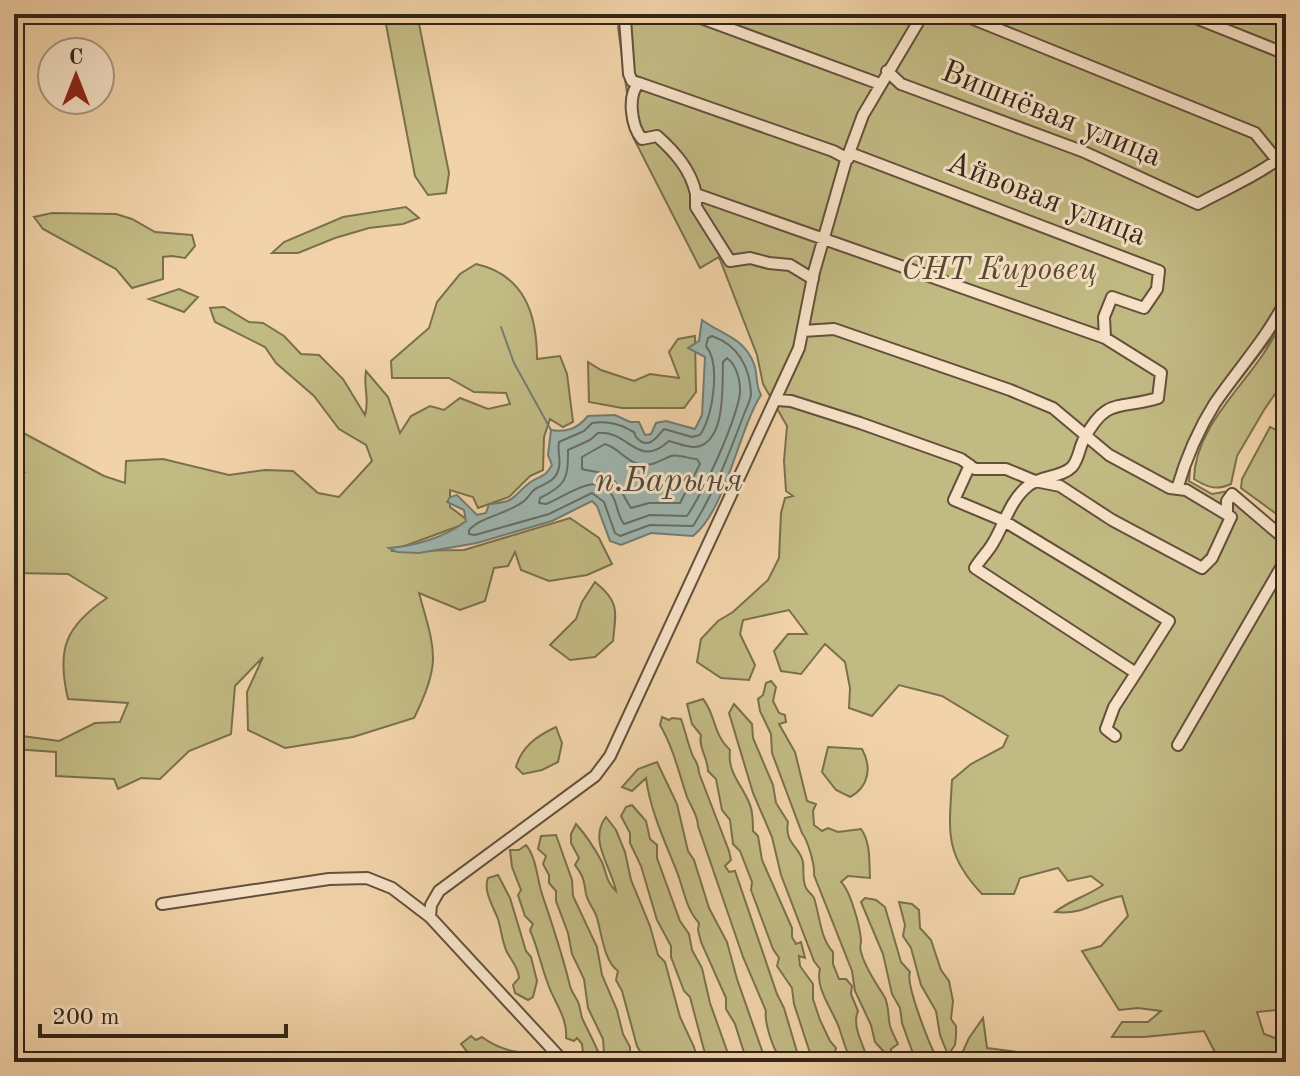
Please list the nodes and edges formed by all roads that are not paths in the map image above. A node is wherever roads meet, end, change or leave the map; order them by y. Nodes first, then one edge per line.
1 (628, 14) edge
2 (690, 14) edge
3 (923, 14) edge
4 (961, 14) edge
5 (1186, 14) edge
6 (1286, 54) edge
7 (887, 71) junction
8 (639, 83) junction
9 (880, 84) junction
10 (849, 156) junction
11 (696, 194) junction
12 (824, 238) junction
13 (813, 279) junction
14 (1286, 300) edge
15 (803, 331) junction
16 (1105, 338) junction
17 (777, 400) junction
18 (1085, 437) junction
19 (970, 465) junction
20 (1035, 481) junction
21 (1177, 489) junction
22 (1227, 512) junction
23 (1004, 521) junction
24 (1286, 540) edge
25 (1286, 559) edge
26 (1136, 673) junction
27 (1115, 736) dead end
28 (1178, 745) dead end
29 (162, 904) dead end
30 (430, 917) junction
31 (564, 1062) edge

1 - 8 street
2 - 9 street
3 - 7 street
4 - 7 street, Вишнёвая улица
5 - 6 street
7 - 9 street
8 - 10 street
8 - 11 street
9 - 10 street
10 - 12 street
10 - 16 street, Айвовая улица
11 - 12 street
11 - 13 street
12 - 13 street
12 - 16 street
13 - 15 street
14 - 21 street
15 - 17 street
15 - 18 street
16 - 18 street
17 - 19 street
17 - 30 street
18 - 20 street
18 - 21 street
19 - 20 street
19 - 23 street
20 - 22 street
20 - 23 street
21 - 22 street
22 - 24 street
23 - 26 street
23 - 26 street
25 - 28 street
26 - 27 street
29 - 30 street
30 - 31 street

